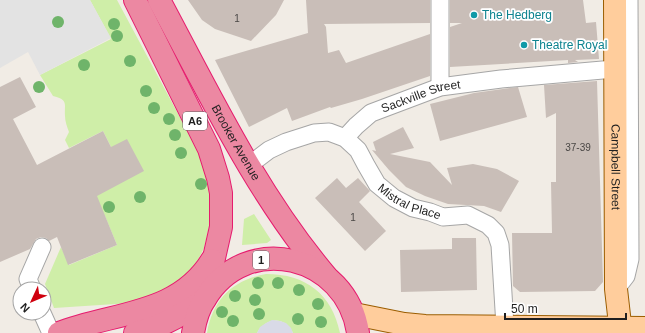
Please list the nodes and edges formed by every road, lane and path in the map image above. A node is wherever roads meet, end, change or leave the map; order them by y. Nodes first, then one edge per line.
1 (135, 0) edge
2 (159, 0) edge
3 (440, 0) edge
4 (615, 0) edge
5 (629, 0) edge
6 (614, 69) junction
7 (440, 87) junction
8 (345, 138) junction
9 (248, 166) junction
10 (42, 247) dead end
11 (216, 250) junction
12 (326, 276) junction
13 (29, 281) edge
14 (616, 289) junction
15 (205, 298) junction
16 (46, 321) edge
17 (356, 324) edge
18 (505, 326) junction
19 (645, 328) edge
20 (621, 331) edge
21 (51, 333) edge
22 (58, 333) edge
23 (135, 333) edge
24 (193, 333) edge

1 - 11 highway, A6
2 - 9 highway, Brooker Avenue / A6
3 - 7 street
4 - 6 main road, Campbell Street
5 - 14 street
6 - 7 street, Sackville Street
6 - 14 main road, Campbell Street
7 - 8 street, Sackville Street
8 - 9 street
8 - 18 street, Mistral Place
9 - 12 highway, Brooker Avenue / A6
10 - 13 street
11 - 15 highway, A6
11 - 22 highway
12 - 15 highway, 1
12 - 17 highway, 1
14 - 20 main road, Campbell Street
15 - 23 highway, 1
15 - 24 highway, 1
16 - 21 street
17 - 18 main road
18 - 20 main road
19 - 20 main road

